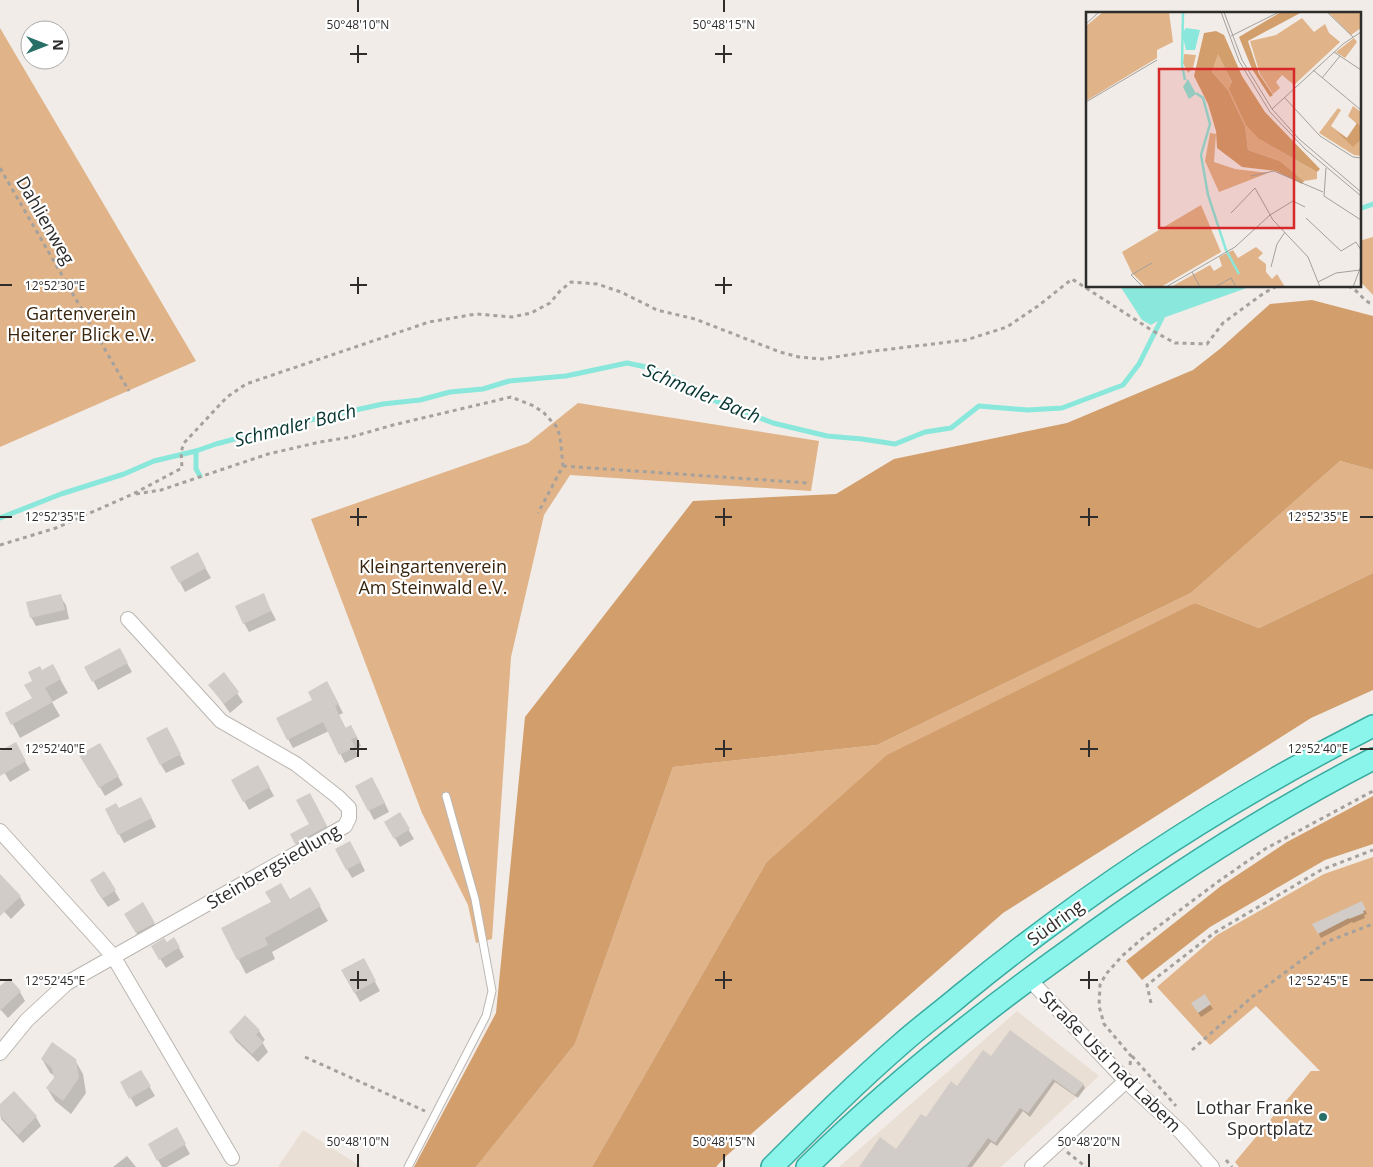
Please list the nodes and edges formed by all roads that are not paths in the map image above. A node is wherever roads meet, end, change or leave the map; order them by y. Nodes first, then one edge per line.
1 (128, 620) dead end
2 (1373, 726) edge
3 (1373, 759) edge
4 (446, 796) dead end
5 (0, 831) edge
6 (113, 956) junction
7 (1028, 979) junction
8 (0, 1053) edge
9 (1126, 1081) junction
10 (233, 1163) edge
11 (408, 1167) edge
12 (772, 1167) edge
13 (807, 1167) edge
14 (1032, 1167) edge
15 (1212, 1167) edge

1 - 6 street, Steinbergsiedlung
2 - 12 main road, Südring
3 - 7 main road, Südring
4 - 11 lane
5 - 6 street
6 - 8 street, Steinbergsiedlung
6 - 10 street
7 - 9 street, Straße Usti nad Labem
7 - 13 main road, Südring
9 - 14 street
9 - 15 street, Straße Usti nad Labem

